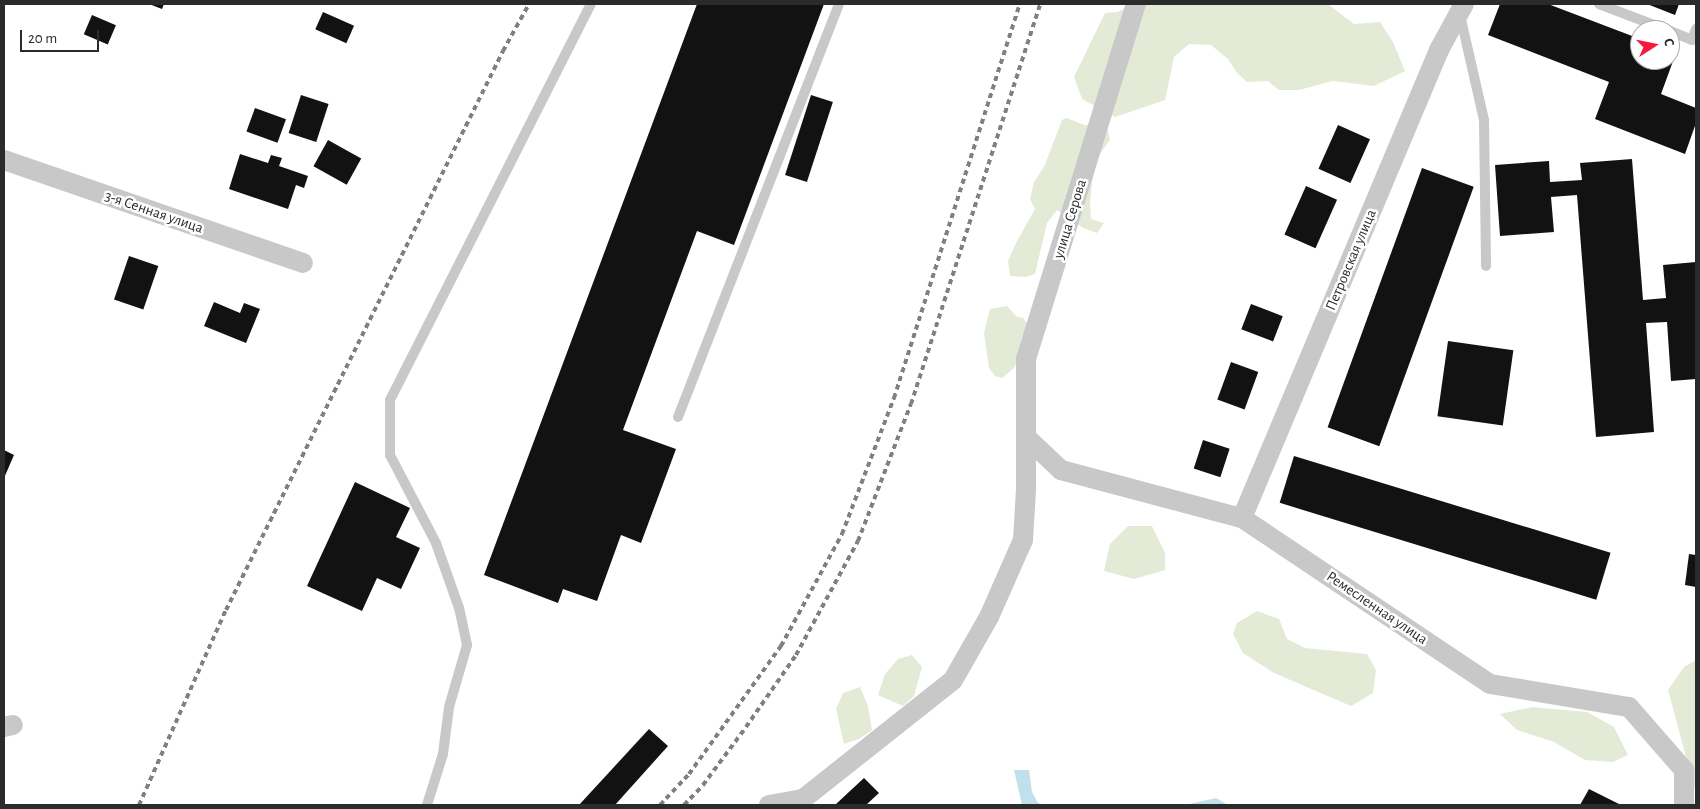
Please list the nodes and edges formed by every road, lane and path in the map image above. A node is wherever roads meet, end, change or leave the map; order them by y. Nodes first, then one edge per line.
1 (590, 4) edge
2 (839, 4) edge
3 (1136, 4) edge
4 (1599, 4) edge
5 (1462, 8) edge
6 (1640, 20) edge
7 (1696, 29) edge
8 (1680, 36) edge
9 (1694, 41) edge
10 (4, 160) edge
11 (304, 264) dead end
12 (1486, 266) dead end
13 (678, 417) dead end
14 (1026, 438) junction
15 (1242, 518) junction
16 (426, 805) edge
17 (769, 805) edge
18 (1684, 805) edge

1 - 16 lane
2 - 13 lane
3 - 14 street, улица Серова
4 - 6 lane
5 - 12 lane
5 - 15 street, Петровская улица
7 - 9 lane
8 - 9 lane
10 - 11 street, 3-я Сенная улица
14 - 15 street, Ремесленная улица
14 - 17 street, улица Серова
15 - 18 street, Ремесленная улица

